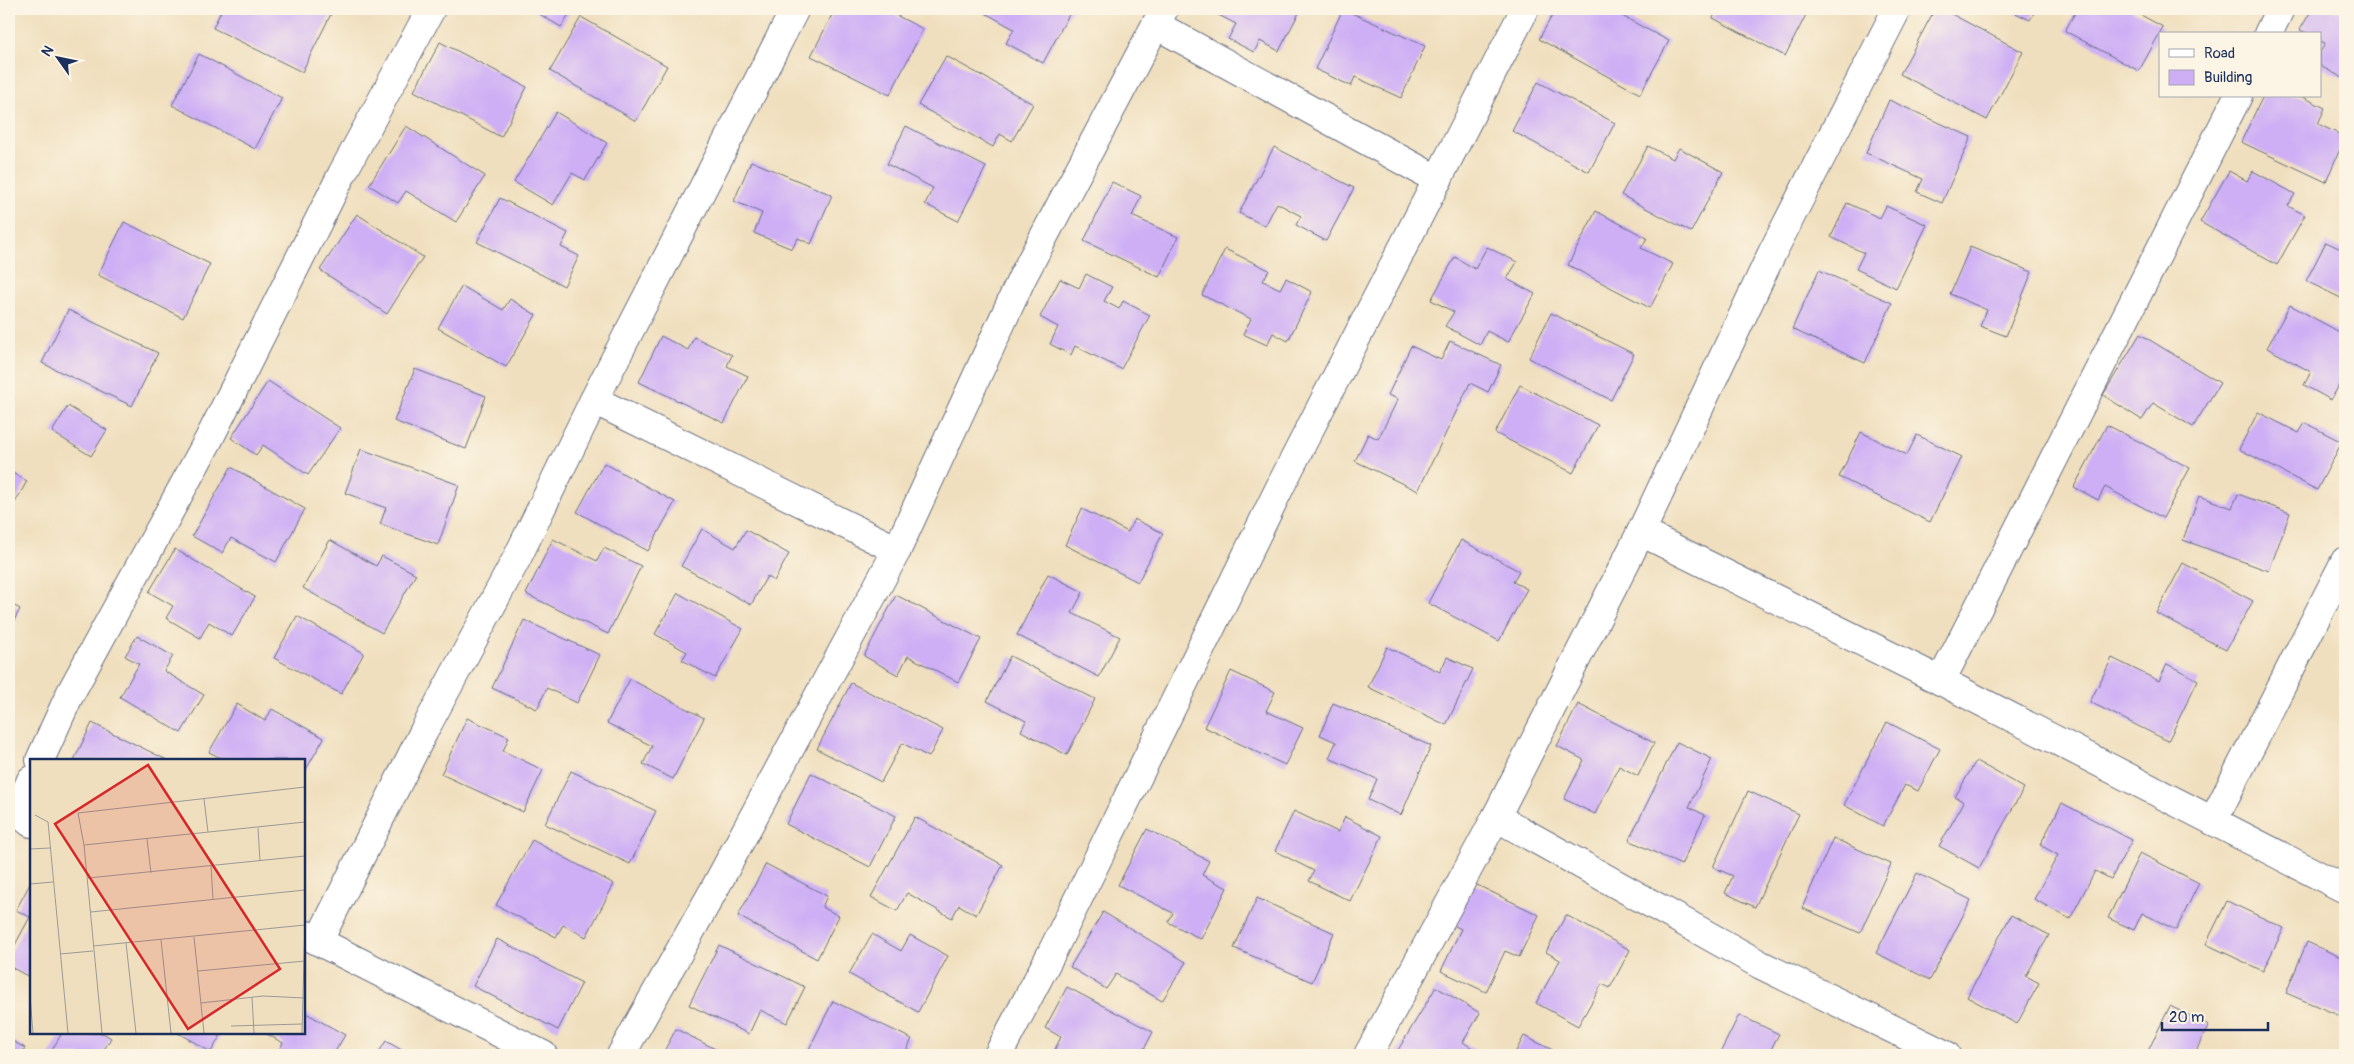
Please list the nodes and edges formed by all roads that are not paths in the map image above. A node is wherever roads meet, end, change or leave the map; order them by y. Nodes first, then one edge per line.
1 (431, 9) edge
2 (795, 9) edge
3 (1525, 9) edge
4 (1897, 9) edge
5 (2280, 9) edge
6 (1160, 17) edge
7 (2269, 32) edge
8 (2237, 98) edge
9 (1438, 180) junction
10 (594, 400) junction
11 (1641, 532) junction
12 (896, 550) junction
13 (2345, 561) edge
14 (1941, 681) junction
15 (40, 759) edge
16 (30, 782) edge
17 (1496, 817) junction
18 (30, 821) edge
19 (2213, 821) junction
20 (2345, 889) edge
21 (312, 937) edge
22 (544, 1055) edge
23 (621, 1055) edge
24 (998, 1055) edge
25 (1368, 1055) edge
26 (1946, 1055) edge

1 - 15 street
2 - 10 street
3 - 9 street
4 - 11 street
5 - 7 street
6 - 9 street
6 - 12 street
8 - 14 street
9 - 24 street
10 - 12 street
10 - 21 street
11 - 14 street
11 - 17 street
12 - 23 street
13 - 19 street
14 - 19 street
16 - 18 street
17 - 25 street
17 - 26 street
19 - 20 street
21 - 22 street

